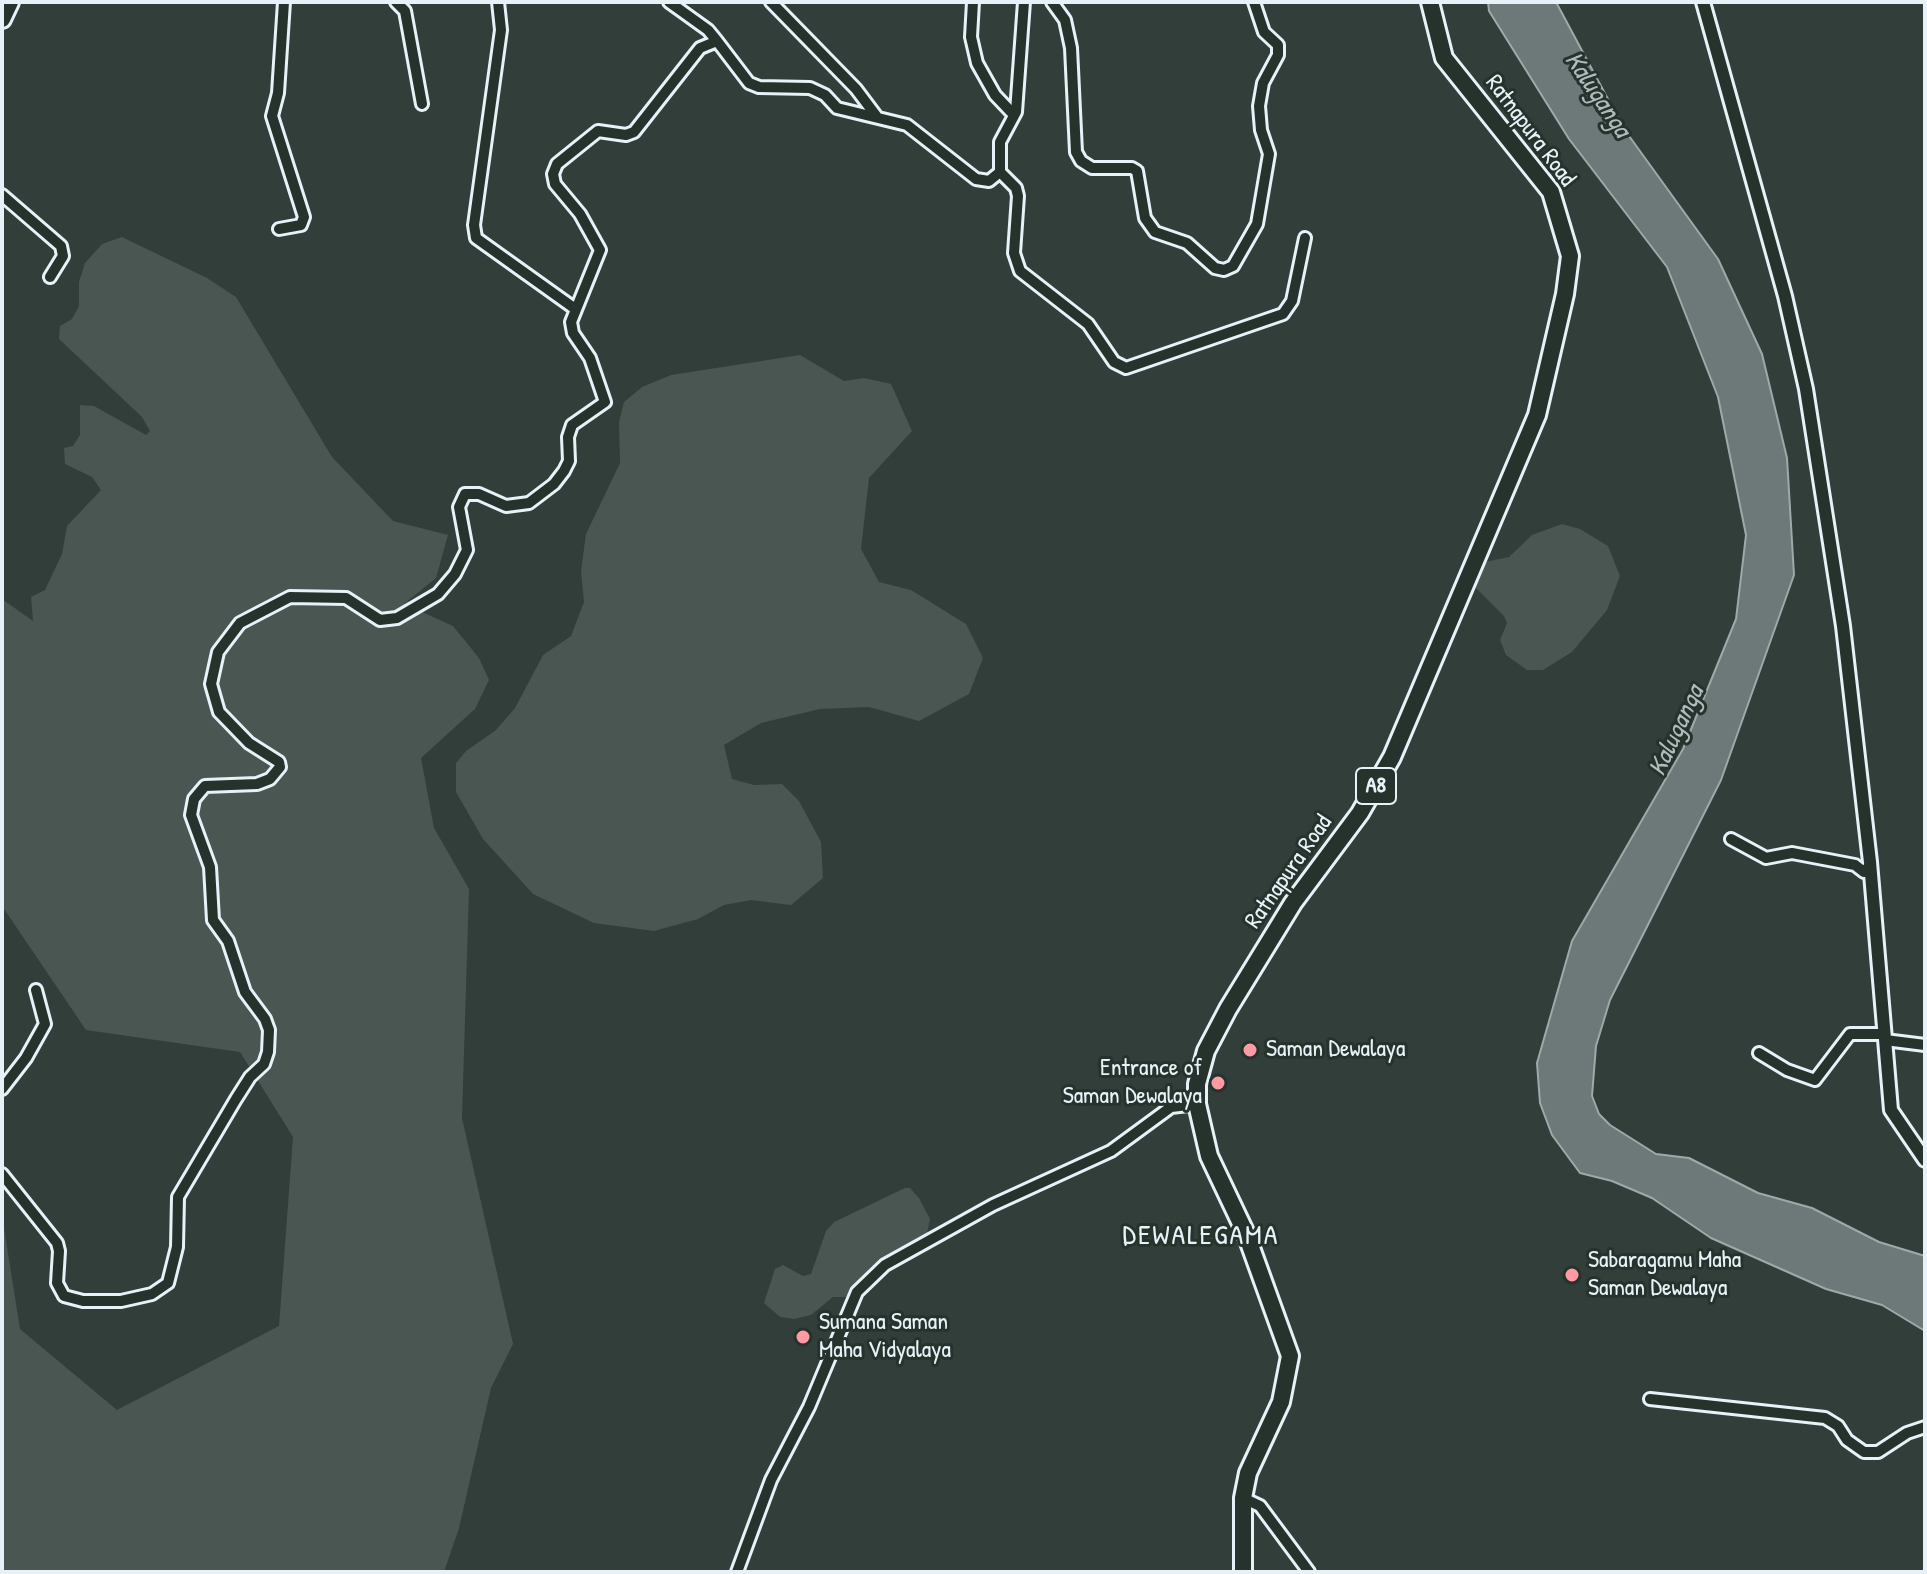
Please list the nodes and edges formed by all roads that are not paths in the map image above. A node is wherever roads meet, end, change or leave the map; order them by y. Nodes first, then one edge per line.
1 (10, 2) edge
2 (284, 2) edge
3 (396, 2) edge
4 (498, 2) edge
5 (669, 2) edge
6 (771, 2) edge
7 (973, 2) edge
8 (1024, 2) edge
9 (1052, 2) edge
10 (1254, 2) edge
11 (1430, 2) edge
12 (1703, 2) edge
13 (2, 19) edge
14 (717, 41) junction
15 (422, 104) dead end
16 (1014, 115) junction
17 (877, 117) junction
18 (1000, 172) junction
19 (2, 195) edge
20 (279, 229) dead end
21 (1305, 238) dead end
22 (50, 277) dead end
23 (574, 308) junction
24 (1731, 839) dead end
25 (1870, 865) junction
26 (36, 990) dead end
27 (1885, 1037) junction
28 (1925, 1045) edge
29 (1759, 1053) dead end
30 (2, 1089) edge
31 (1197, 1104) junction
32 (1925, 1160) edge
33 (2, 1174) edge
34 (1650, 1399) dead end
35 (1925, 1427) edge
36 (1243, 1498) junction
37 (737, 1572) edge
38 (1243, 1572) edge
39 (1309, 1572) edge

1 - 13 highway
2 - 20 street
3 - 15 street
4 - 23 street
5 - 14 street
6 - 17 street
7 - 16 street
8 - 16 street
9 - 10 street
11 - 31 highway, Ratnapura Road / A8
12 - 25 street
14 - 17 street
14 - 23 street
16 - 18 street
17 - 18 street
18 - 21 street
19 - 22 street
23 - 33 street
24 - 25 street
25 - 27 street
26 - 30 street
27 - 28 street
27 - 29 street
27 - 32 street
31 - 36 highway, Ratnapura Road / A8
31 - 37 street
34 - 35 street
36 - 38 highway, Ratnapura Road / A8
36 - 39 street

